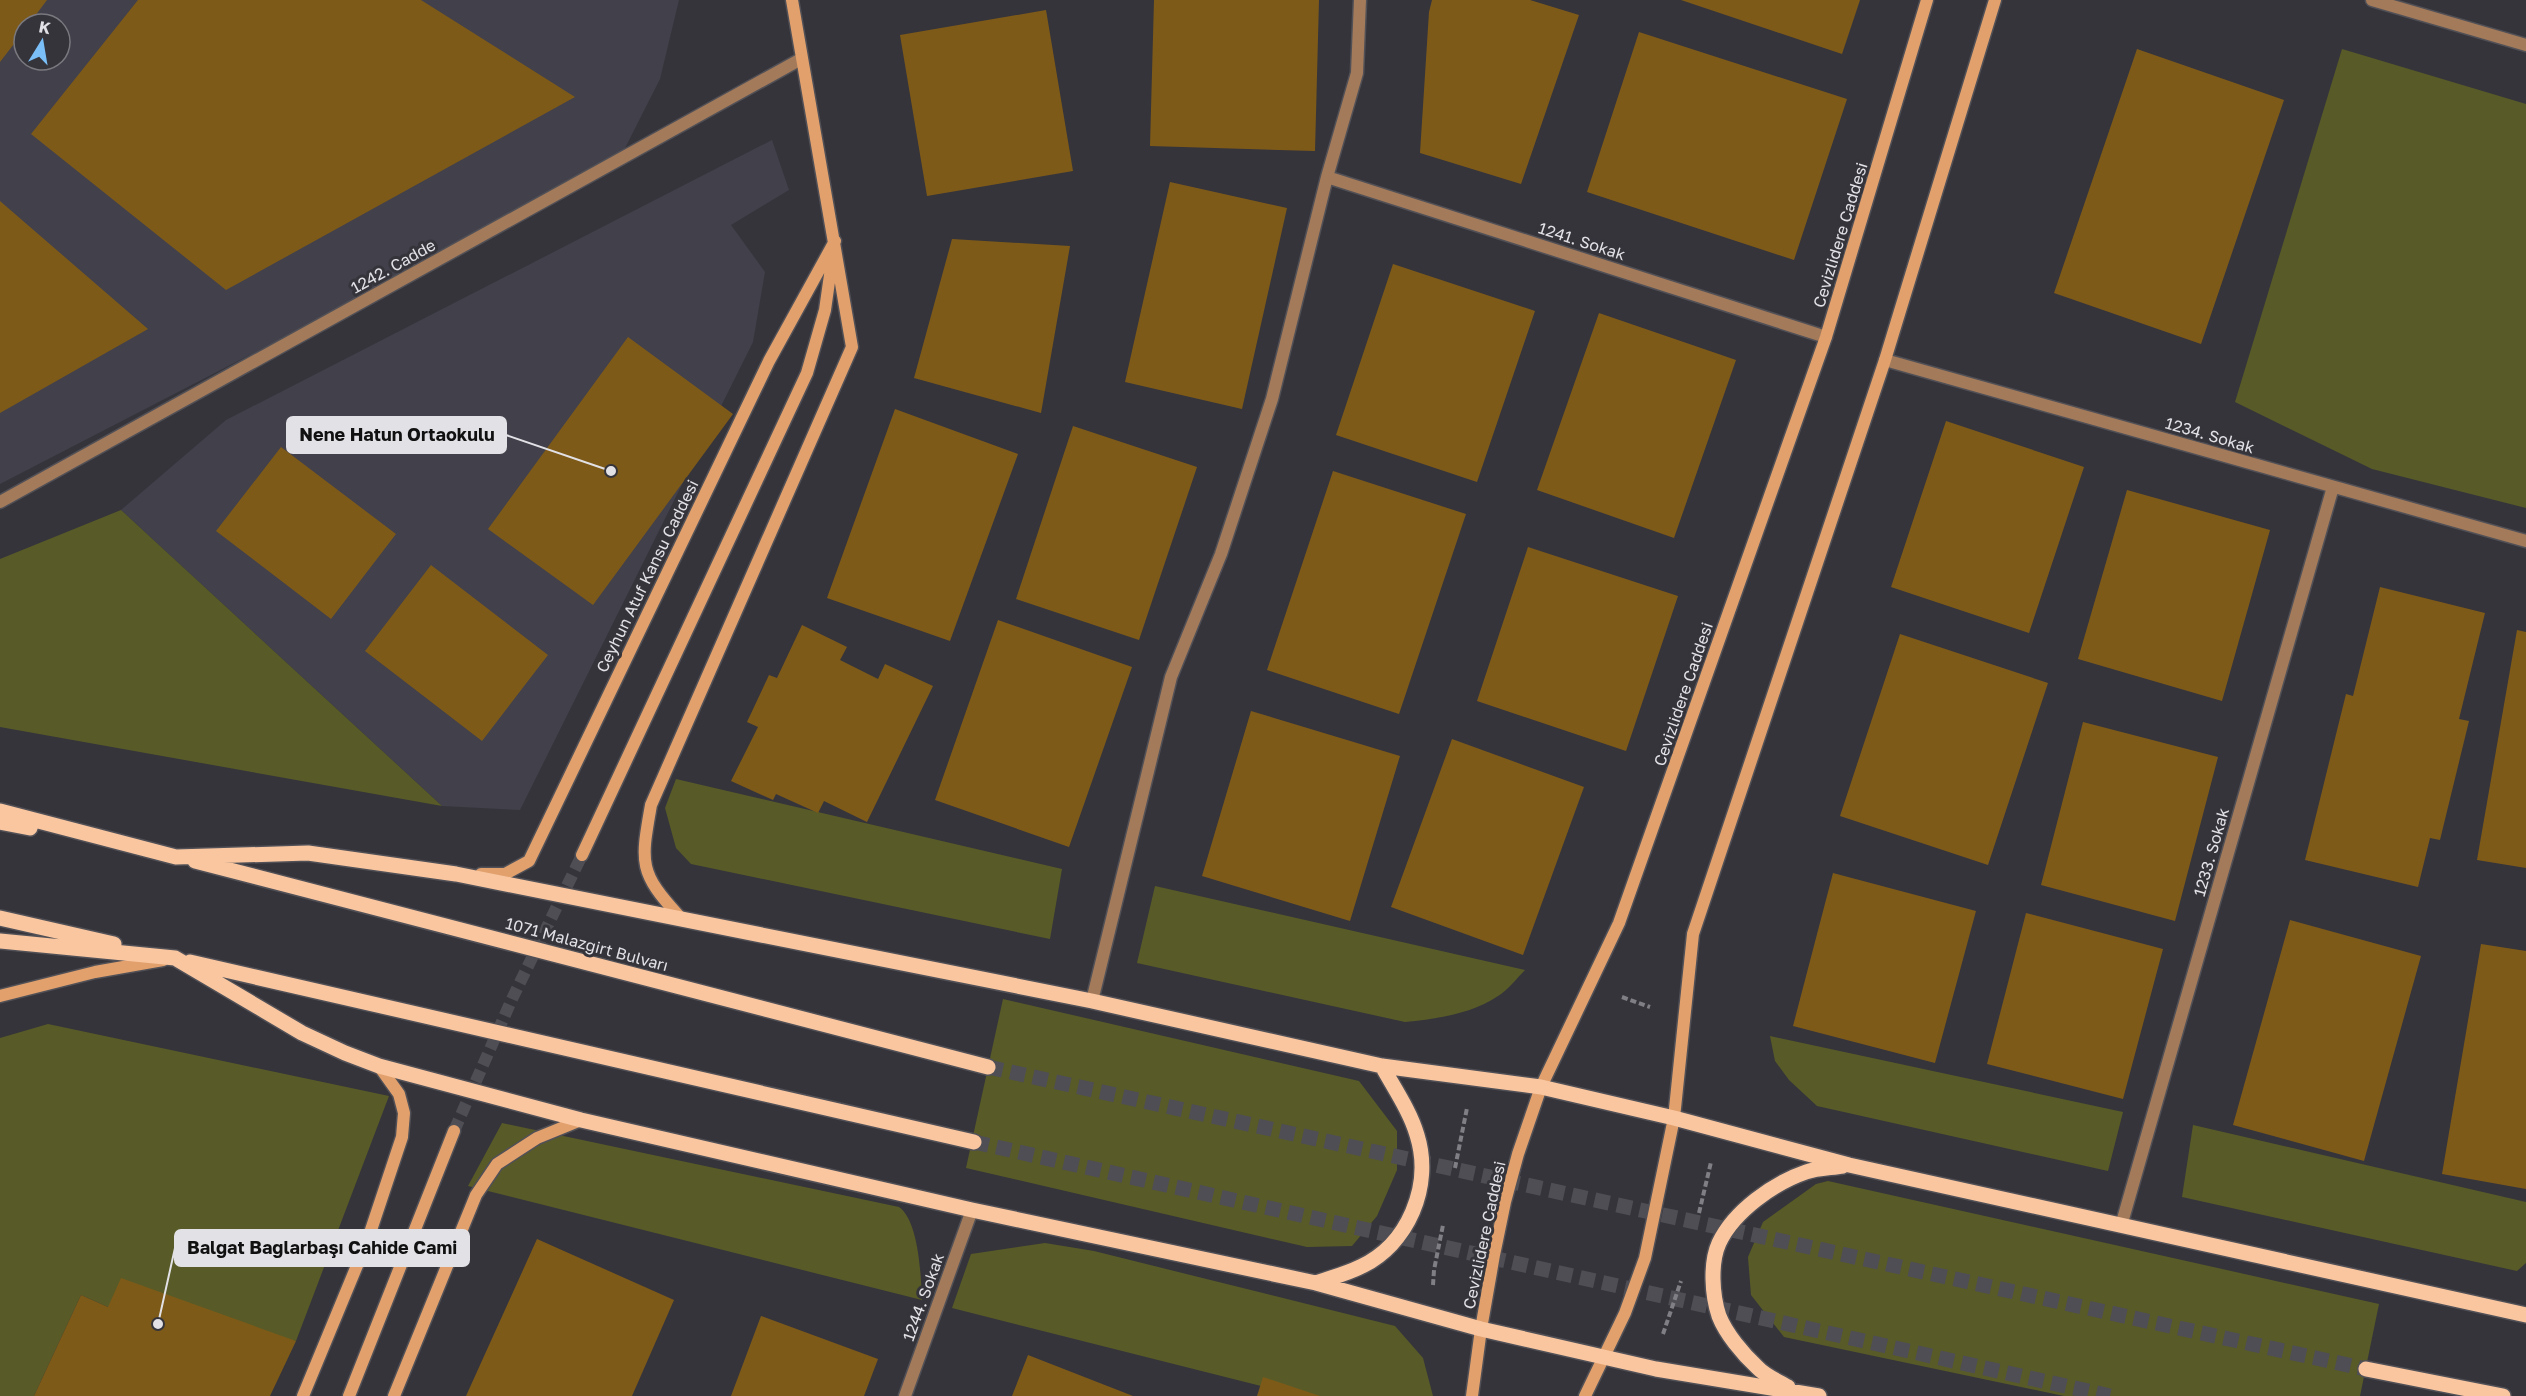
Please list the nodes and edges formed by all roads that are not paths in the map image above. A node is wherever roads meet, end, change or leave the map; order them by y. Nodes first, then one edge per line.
1 (792, 0) edge
2 (1360, 0) edge
3 (1927, 0) edge
4 (1995, 0) edge
5 (2372, 0) edge
6 (2526, 45) edge
7 (801, 59) junction
8 (1327, 177) junction
9 (835, 241) junction
10 (1826, 337) junction
11 (1885, 360) junction
12 (2333, 487) junction
13 (0, 502) edge
14 (2526, 541) edge
15 (0, 811) edge
16 (0, 822) edge
17 (582, 855) tunnel mouth
18 (176, 857) junction
19 (456, 874) junction
20 (679, 916) junction
21 (0, 918) edge
22 (0, 941) edge
23 (175, 958) junction
24 (0, 996) edge
25 (1092, 1000) junction
26 (380, 1066) junction
27 (1382, 1066) junction
28 (988, 1067) tunnel mouth
29 (1541, 1087) junction
30 (1674, 1118) junction
31 (581, 1120) junction
32 (454, 1131) tunnel mouth
33 (974, 1142) tunnel mouth
34 (1849, 1165) junction
35 (972, 1210) junction
36 (2121, 1227) junction
37 (1316, 1282) junction
38 (2526, 1315) edge
39 (1481, 1329) junction
40 (1604, 1356) junction
41 (2366, 1369) tunnel mouth
42 (1794, 1391) junction
43 (303, 1396) edge
44 (349, 1396) edge
45 (394, 1396) edge
46 (905, 1396) edge
47 (1472, 1396) edge
48 (1585, 1396) edge
49 (1819, 1396) edge
50 (2503, 1396) edge

1 - 7 main road
2 - 8 street
3 - 10 main road, Cevizlidere Caddesi
4 - 11 main road
5 - 6 street
7 - 9 main road
7 - 13 street, 1242. Cadde
8 - 10 street, 1241. Sokak
8 - 25 street
9 - 17 main road
9 - 19 main road, Ceyhun Atuf Kansu Caddesi
9 - 20 main road
10 - 29 main road, Cevizlidere Caddesi
11 - 12 street, 1234. Sokak
11 - 30 main road
12 - 14 street, 1234. Sokak
12 - 36 street, 1233. Sokak
15 - 18 main road, 1071 Malazgirt Bulvarı
16 - 18 main road, 1071 Malazgirt Bulvarı
18 - 19 main road
18 - 28 main road, 1071 Malazgirt Bulvarı
19 - 20 main road
20 - 25 main road
21 - 23 main road
22 - 23 main road
23 - 24 main road
23 - 26 main road
23 - 33 main road
25 - 27 main road
26 - 31 main road
26 - 43 main road
27 - 29 main road
27 - 37 main road
29 - 30 main road
29 - 39 main road, Cevizlidere Caddesi
30 - 34 main road
30 - 40 main road
31 - 35 main road
31 - 45 main road
32 - 44 main road
34 - 36 main road
34 - 42 main road
35 - 37 main road
35 - 46 street, 1244. Sokak
36 - 38 main road
37 - 39 main road
39 - 40 main road
39 - 47 main road, Cevizlidere Caddesi
40 - 42 main road
40 - 48 main road
41 - 50 main road
42 - 49 main road

